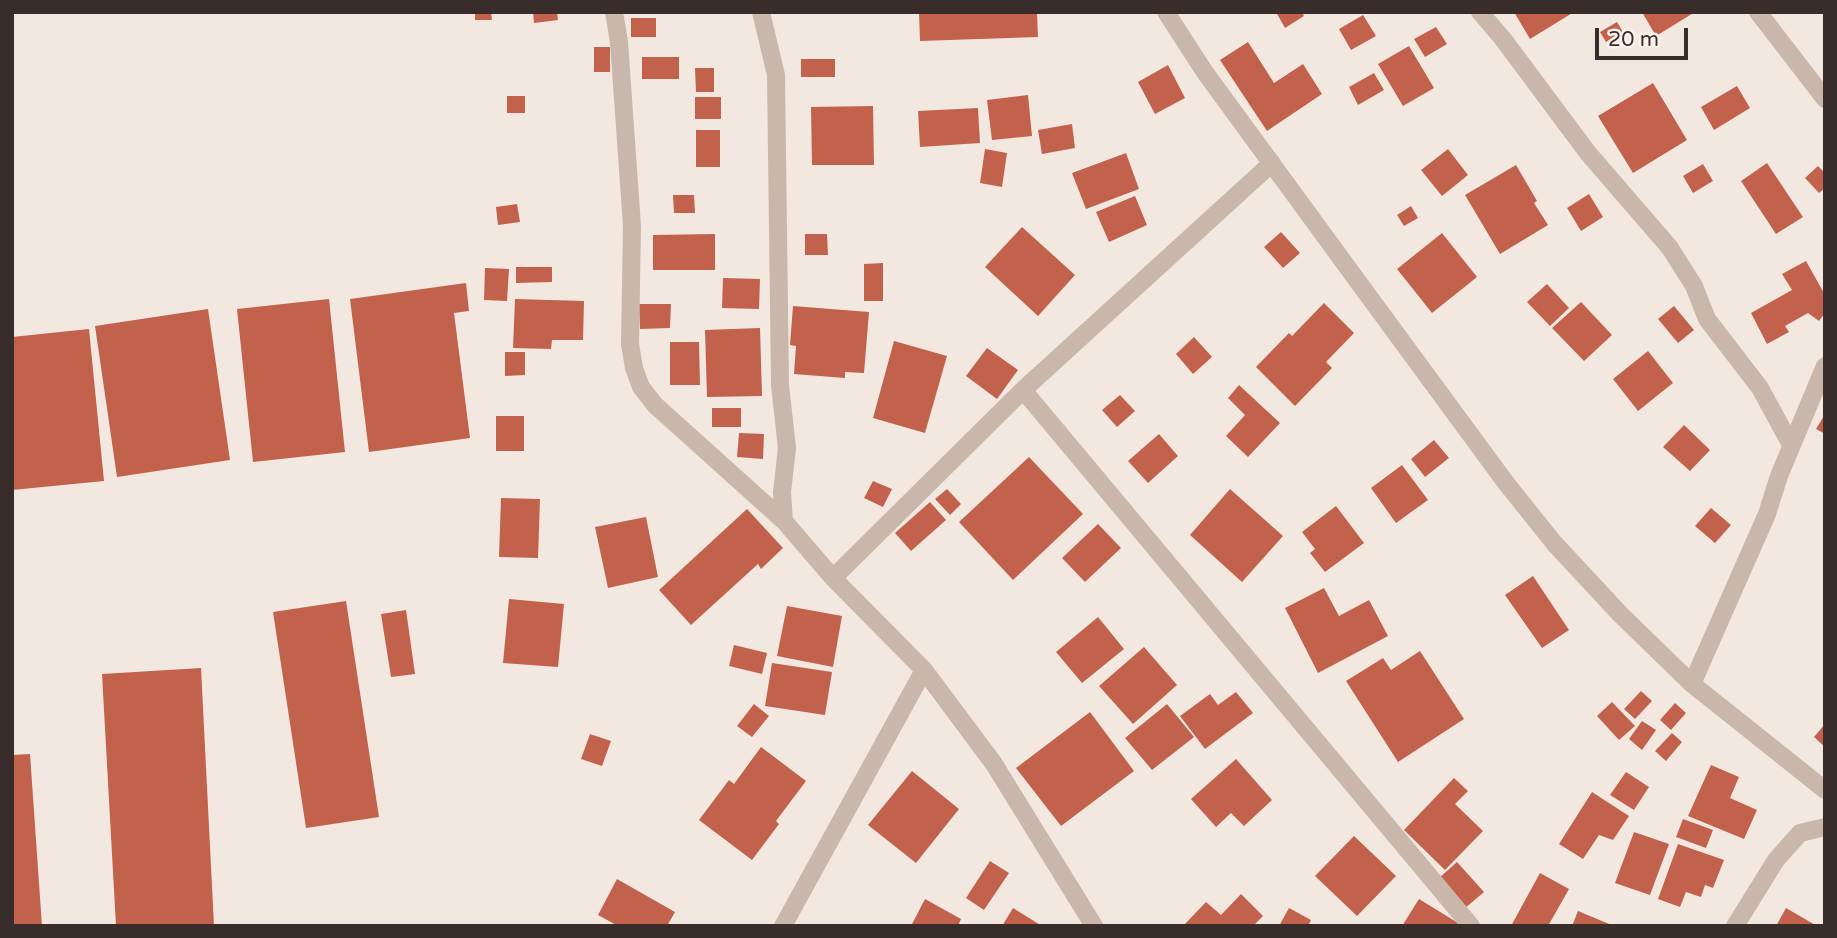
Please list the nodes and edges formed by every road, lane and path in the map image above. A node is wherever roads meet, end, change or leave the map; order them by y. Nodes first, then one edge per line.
1 (614, 12) edge
2 (761, 12) edge
3 (1166, 12) edge
4 (1480, 12) edge
5 (1758, 12) edge
6 (1825, 99) edge
7 (1272, 163) junction
8 (1825, 366) edge
9 (1023, 390) junction
10 (1791, 445) junction
11 (783, 521) junction
12 (833, 578) junction
13 (924, 670) junction
14 (1692, 684) junction
15 (1825, 790) edge
16 (1825, 827) edge
17 (783, 926) edge
18 (1094, 926) edge
19 (1471, 926) edge
20 (1735, 926) edge

1 - 11 street
2 - 11 street
3 - 7 street
4 - 10 street
5 - 6 street
7 - 9 street
7 - 14 street
8 - 10 street
9 - 12 street
9 - 19 street
10 - 14 street
11 - 12 street
12 - 13 street
13 - 17 street
13 - 18 street
14 - 15 street
16 - 20 street

